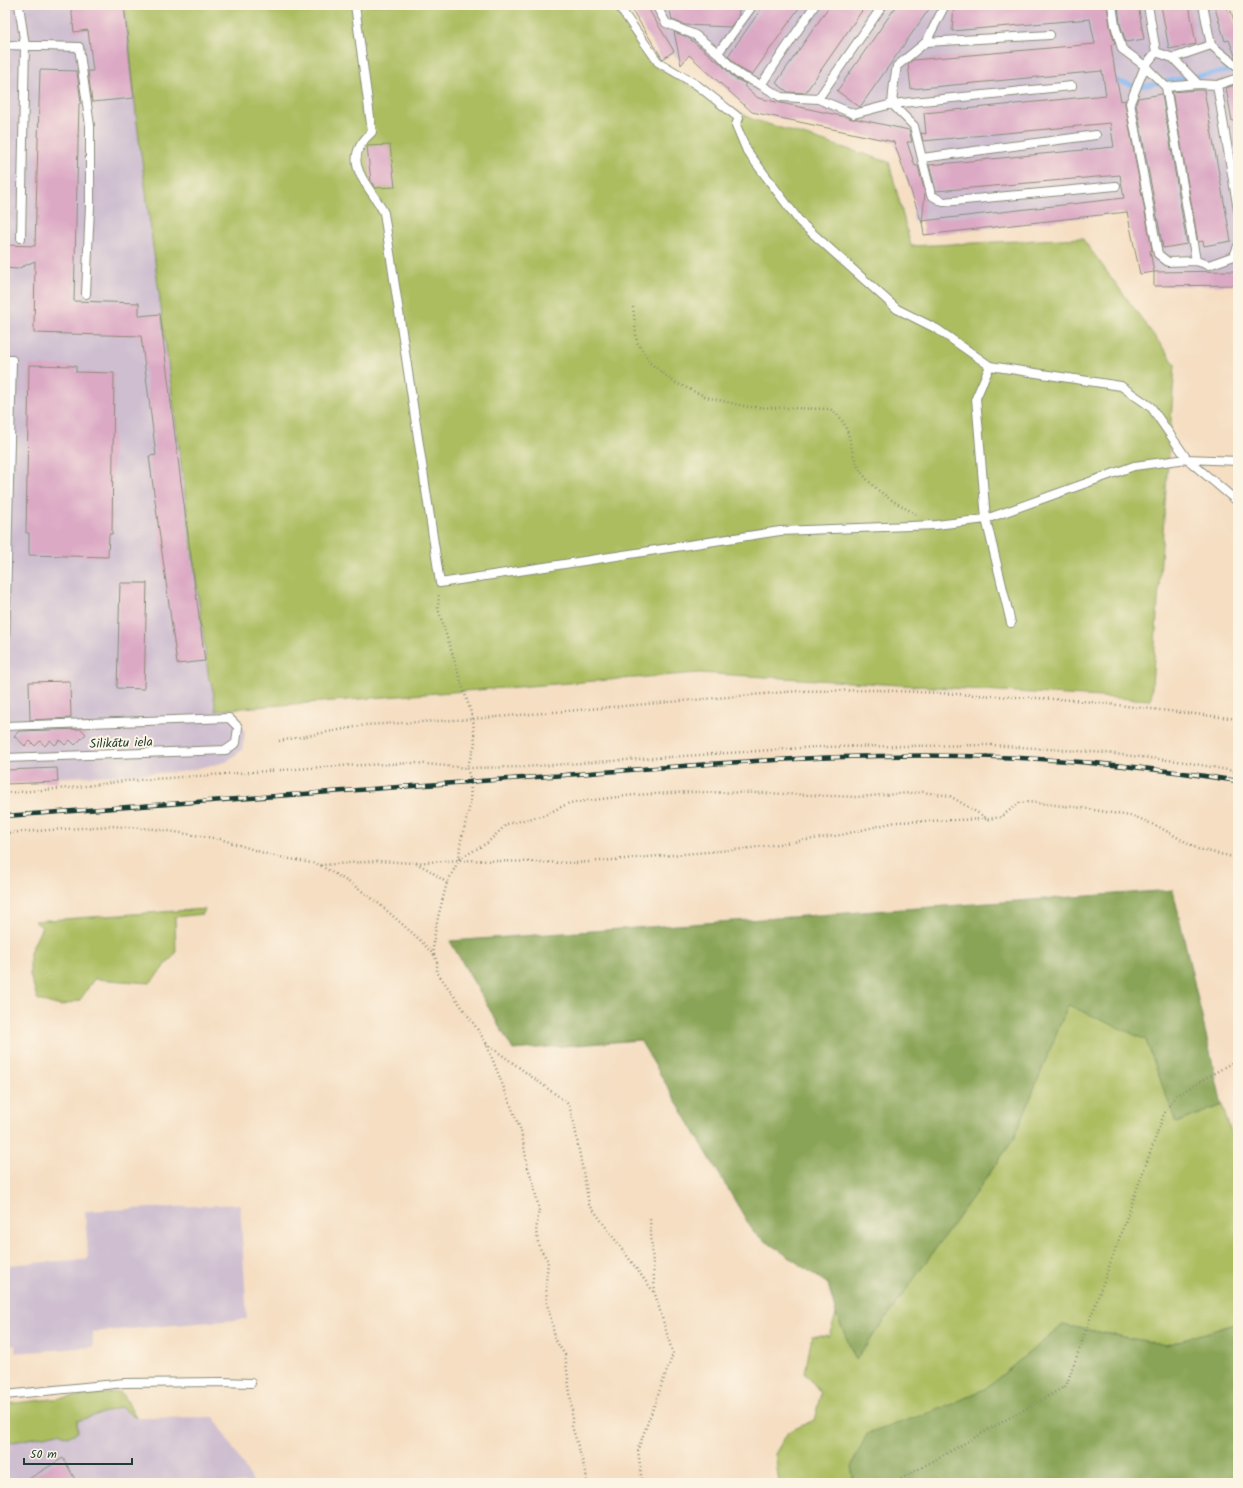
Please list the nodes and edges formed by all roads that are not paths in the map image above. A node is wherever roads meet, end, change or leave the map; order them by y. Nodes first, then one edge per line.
1 (19, 5) edge
2 (355, 5) edge
3 (618, 5) edge
4 (656, 5) edge
5 (754, 5) edge
6 (815, 5) edge
7 (883, 5) edge
8 (945, 5) edge
9 (1112, 5) edge
10 (1148, 5) edge
11 (1203, 5) edge
12 (1050, 35) dead end
13 (926, 42) junction
14 (5, 45) edge
15 (1211, 45) junction
16 (25, 46) junction
17 (1156, 52) junction
18 (718, 53) junction
19 (1173, 58) junction
20 (1145, 66) junction
21 (1238, 67) edge
22 (1238, 78) edge
23 (761, 84) junction
24 (1198, 84) junction
25 (1217, 84) junction
26 (1072, 86) dead end
27 (1166, 87) junction
28 (818, 99) junction
29 (892, 104) junction
30 (1096, 135) dead end
31 (922, 158) junction
32 (1116, 186) dead end
33 (1238, 210) edge
34 (21, 238) dead end
35 (1238, 246) edge
36 (1196, 261) junction
37 (86, 294) dead end
38 (5, 360) edge
39 (990, 366) junction
40 (1187, 459) junction
41 (1238, 461) edge
42 (1238, 502) edge
43 (986, 518) junction
44 (1011, 624) dead end
45 (5, 645) edge
46 (5, 726) edge
47 (5, 758) edge
48 (251, 1383) dead end
49 (5, 1395) edge

1 - 16 lane
2 - 43 lane
3 - 39 lane
4 - 18 lane
5 - 18 lane
6 - 23 lane
7 - 28 lane
8 - 13 lane
9 - 20 lane
10 - 17 lane
11 - 15 lane
12 - 13 lane
13 - 29 lane
14 - 16 lane
15 - 19 lane
15 - 21 lane
16 - 34 lane
16 - 37 lane
17 - 19 lane
17 - 20 lane
18 - 23 lane
19 - 24 lane
20 - 27 lane
20 - 36 lane
22 - 25 lane
23 - 28 lane
24 - 25 lane
24 - 27 lane
25 - 33 lane
26 - 29 lane
27 - 36 lane
28 - 29 lane
29 - 31 lane
30 - 31 lane
31 - 32 lane
35 - 36 lane
38 - 45 lane
39 - 40 lane
39 - 43 lane
40 - 41 lane
40 - 42 lane
40 - 43 lane
43 - 44 lane
46 - 47 lane, Silikātu iela
48 - 49 lane

